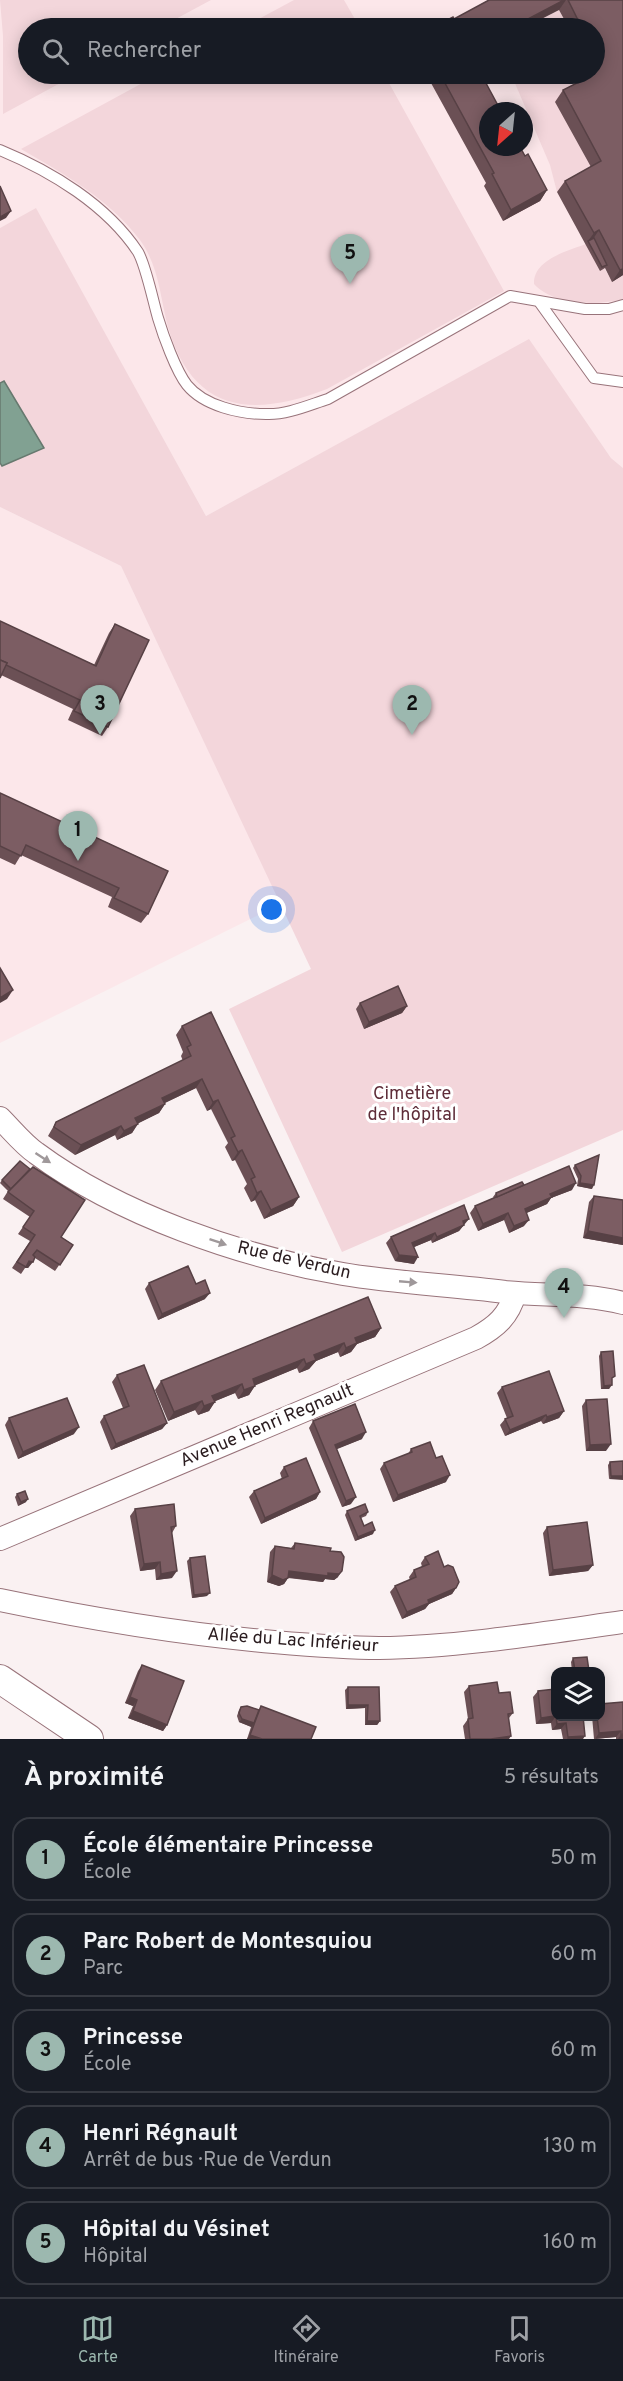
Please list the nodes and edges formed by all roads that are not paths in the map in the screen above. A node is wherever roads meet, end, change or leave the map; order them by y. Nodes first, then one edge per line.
1 (0, 150) edge
2 (540, 303) junction
3 (623, 305) edge
4 (623, 382) edge
5 (0, 1118) edge
6 (515, 1293) junction
7 (623, 1303) edge
8 (0, 1539) edge
9 (0, 1600) edge
10 (623, 1622) edge
11 (0, 1679) edge
12 (89, 1739) edge

1 - 2 lane
2 - 3 lane
2 - 4 lane
5 -> 6 street, Rue de Verdun
6 - 7 street, Rue de Verdun
6 - 8 street, Avenue Henri Regnault
9 - 10 street, Allée du Lac Inférieur
11 - 12 street

